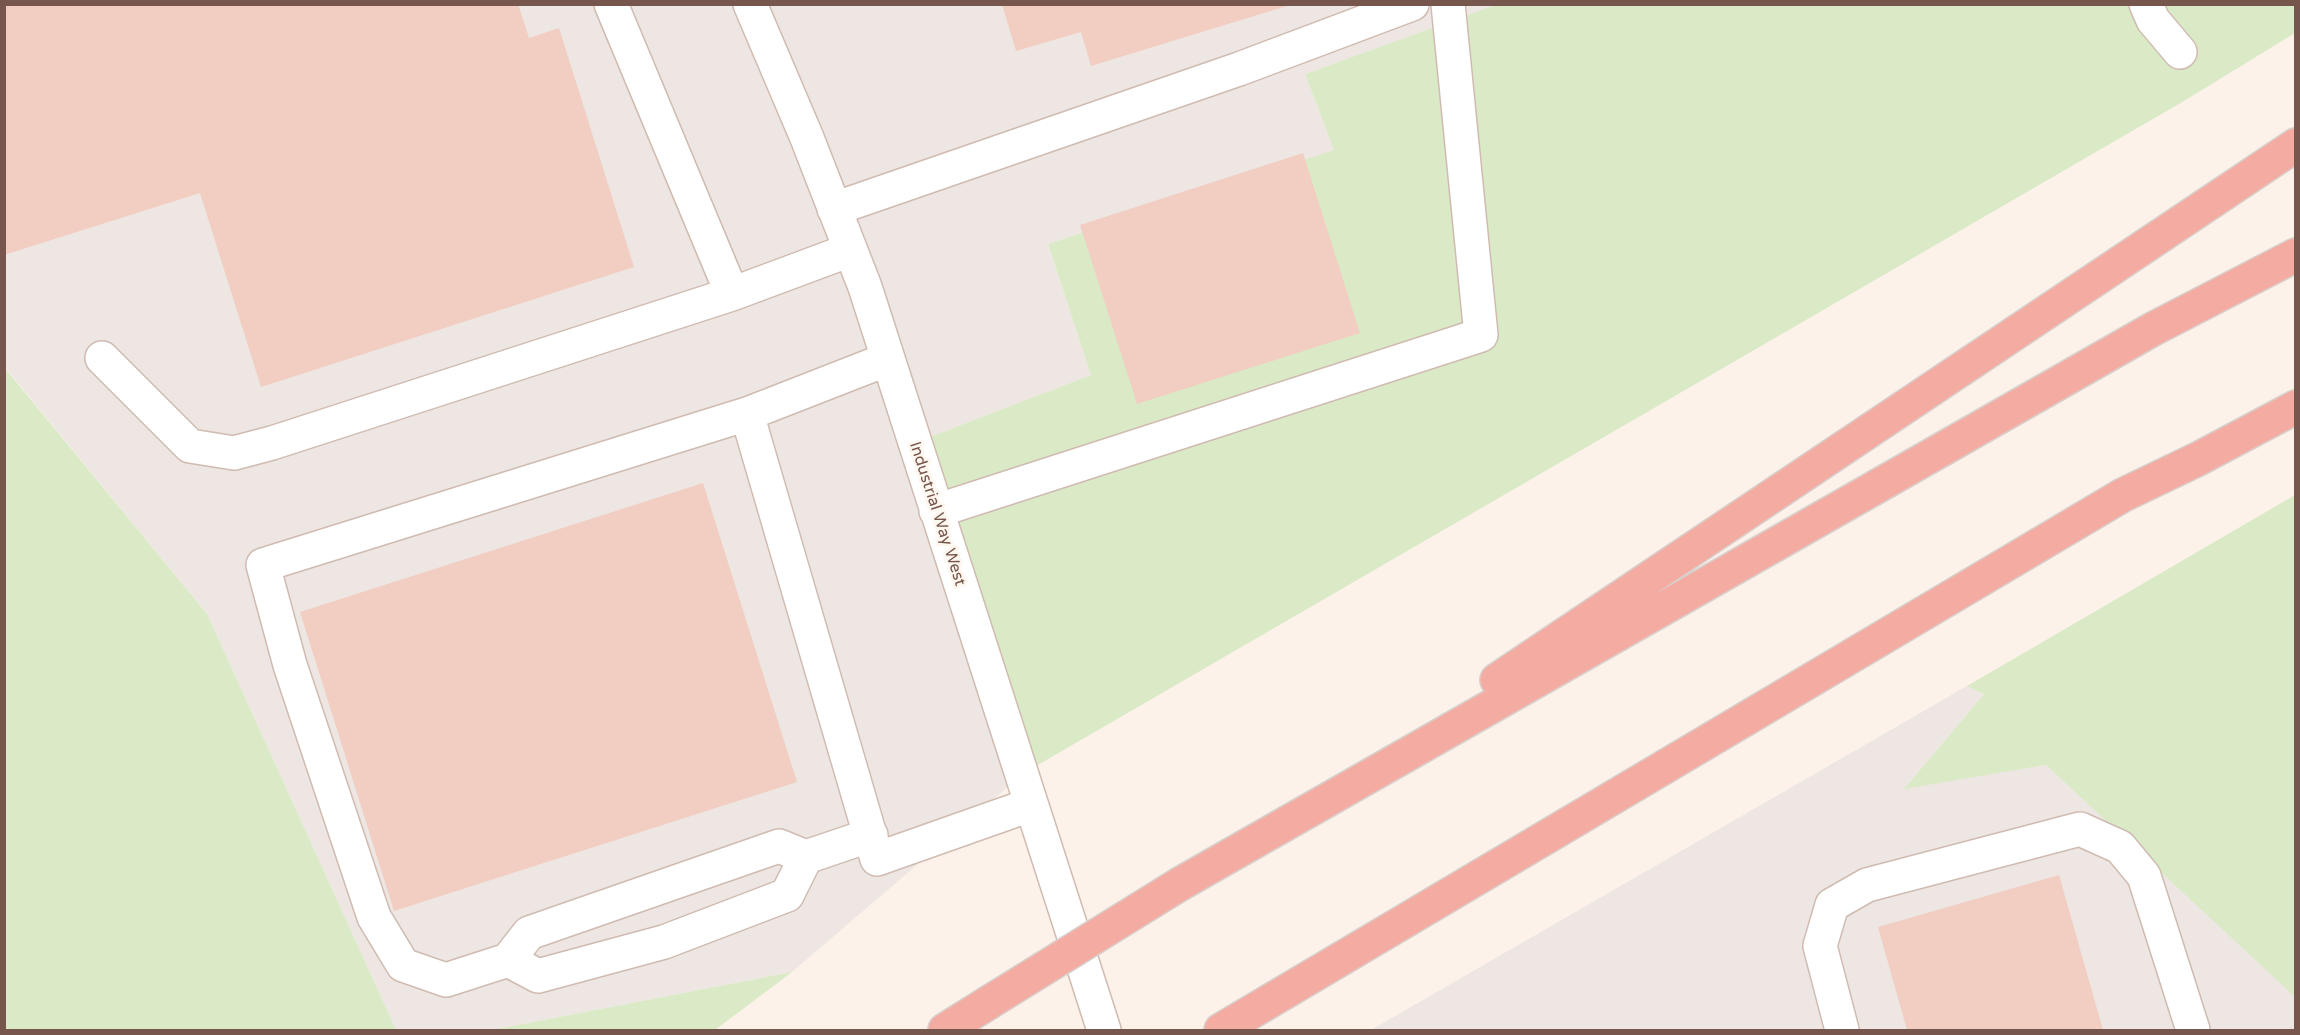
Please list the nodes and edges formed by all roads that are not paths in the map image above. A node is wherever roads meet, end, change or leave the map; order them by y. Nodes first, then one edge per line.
1 (611, 4) edge
2 (750, 4) edge
3 (1412, 4) edge
4 (1448, 4) edge
5 (2146, 4) edge
6 (2180, 52) dead end
7 (2295, 145) edge
8 (834, 209) junction
9 (850, 250) junction
10 (2295, 255) edge
11 (732, 294) junction
12 (102, 358) dead end
13 (888, 359) junction
14 (2295, 407) edge
15 (747, 414) junction
16 (936, 511) junction
17 (1030, 806) junction
18 (1269, 833) junction
19 (871, 835) junction
20 (806, 857) junction
21 (508, 960) junction
22 (945, 1030) edge
23 (1104, 1030) edge
24 (1221, 1030) edge
25 (1842, 1030) edge
26 (2193, 1030) edge

1 - 11 street
2 - 8 street, Industrial Way West
3 - 8 street
4 - 16 street
5 - 6 street
7 - 18 highway
8 - 9 street, Industrial Way West
9 - 11 street
9 - 13 street, Industrial Way West
10 - 18 highway
11 - 12 street
13 - 15 street
13 - 16 street, Industrial Way West
14 - 24 highway
15 - 19 street
15 - 21 street
16 - 17 street, Industrial Way West
17 - 19 street
17 - 23 street, Industrial Way West
18 - 22 highway, bridge
19 - 20 street
20 - 21 street
20 - 21 street
25 - 26 street

